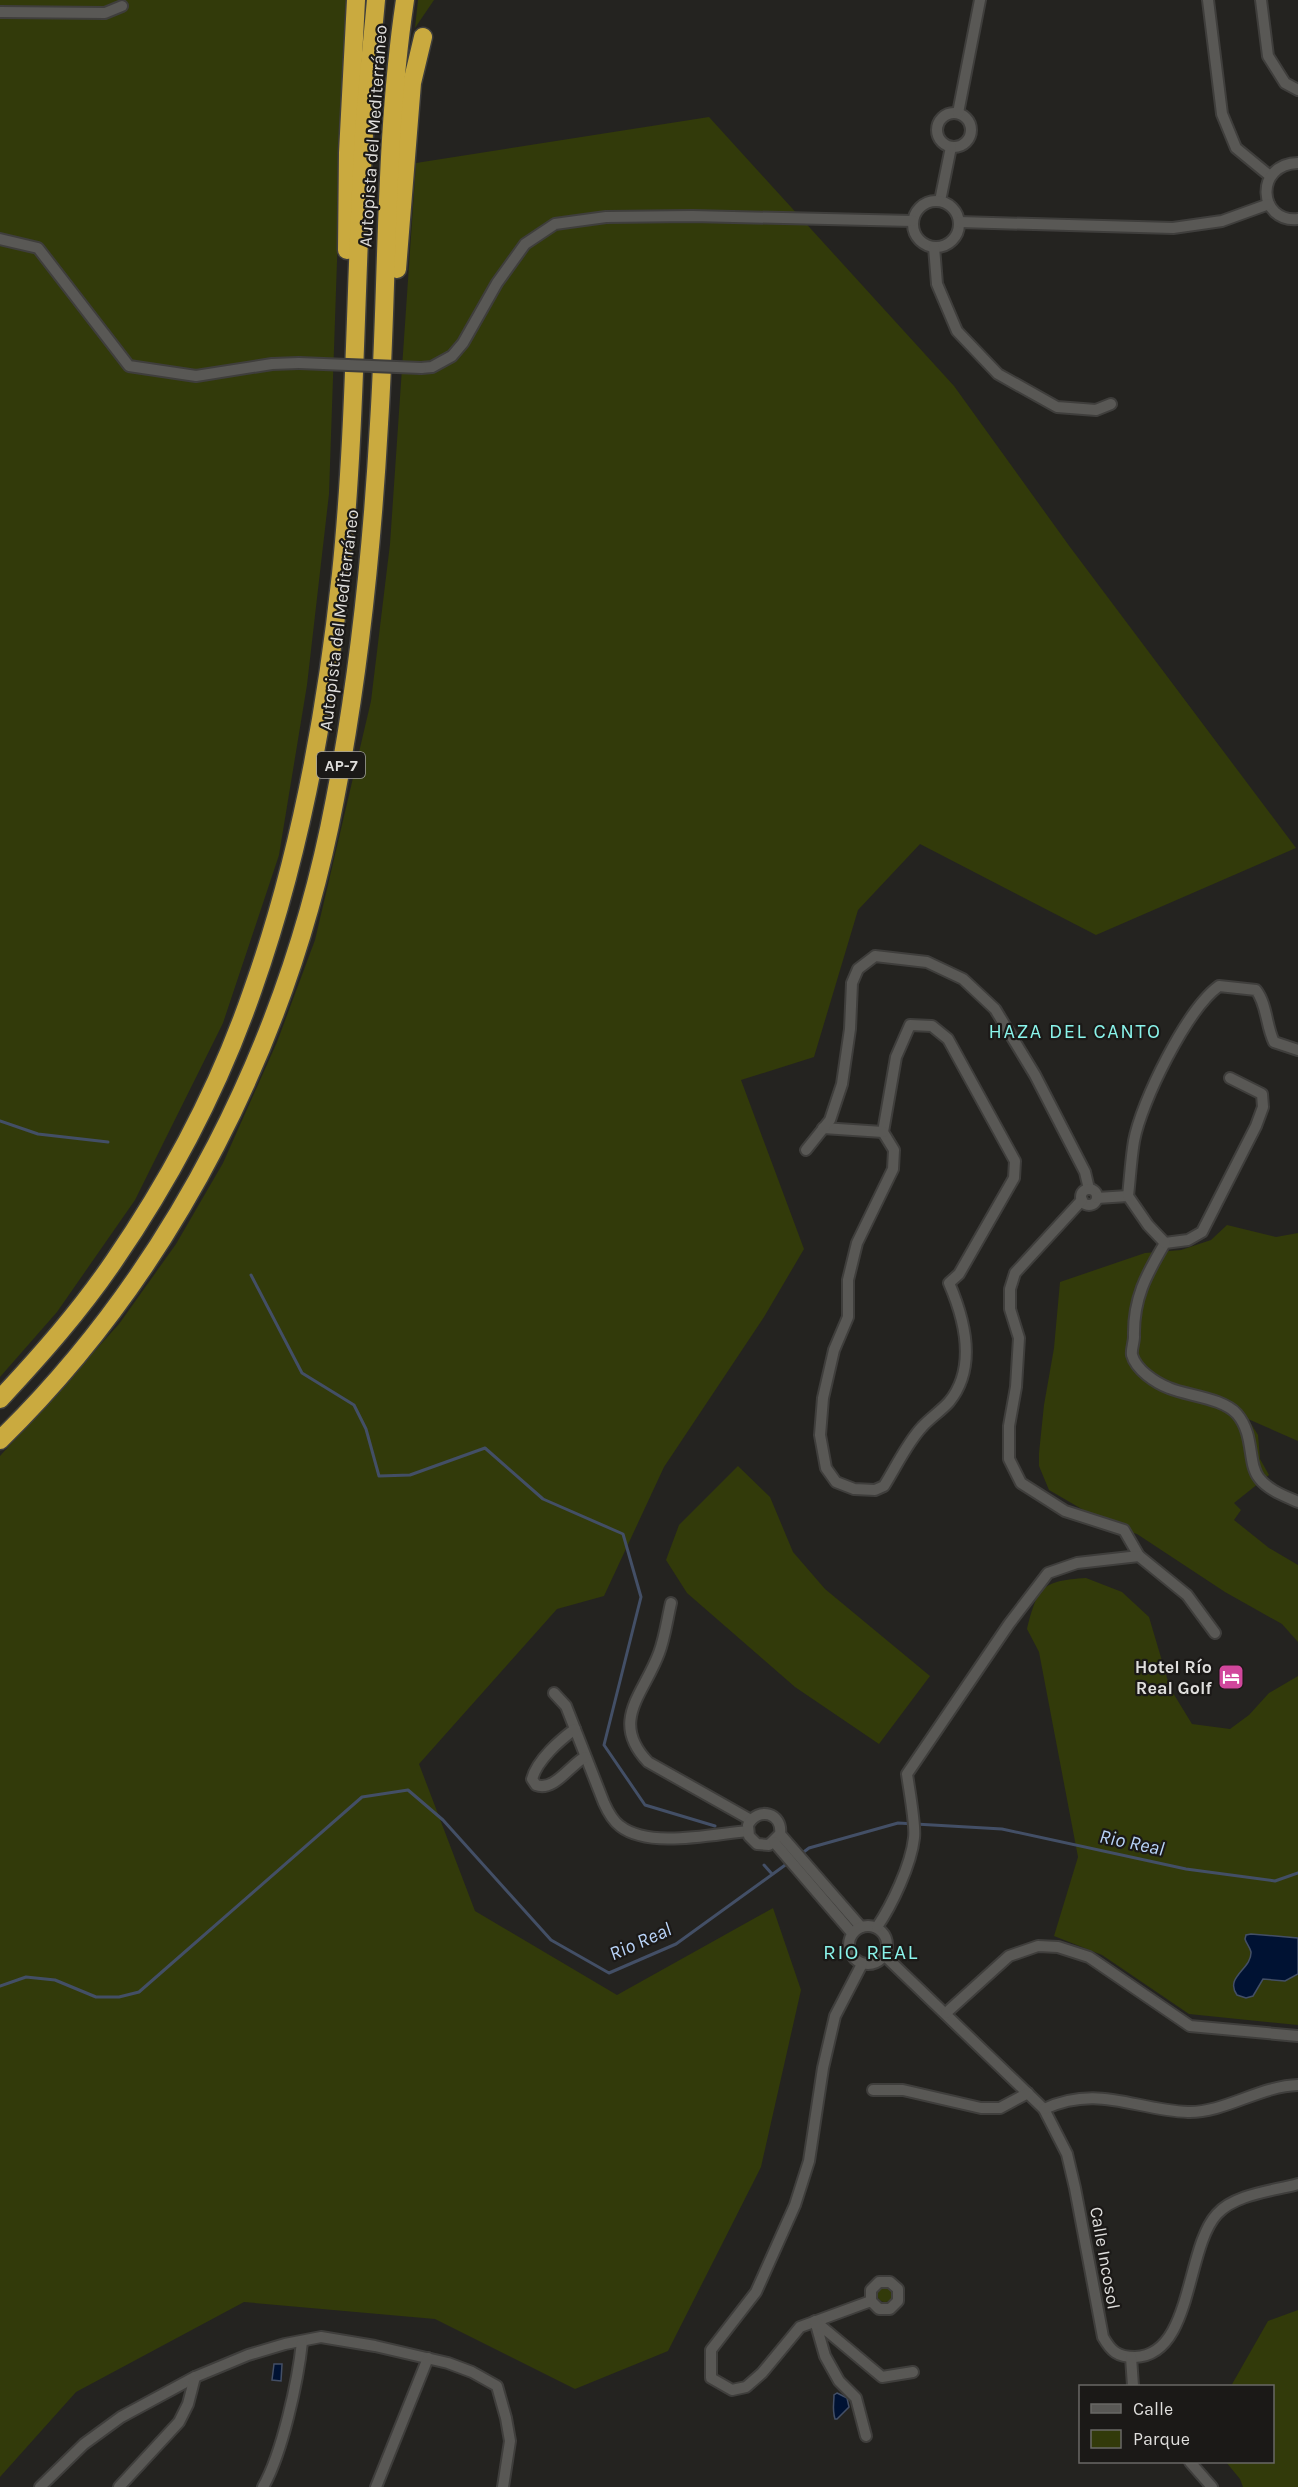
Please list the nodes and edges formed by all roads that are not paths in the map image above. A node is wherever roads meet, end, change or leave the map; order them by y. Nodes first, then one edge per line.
1 (356, 0) edge
2 (376, 0) edge
3 (405, 0) edge
4 (980, 0) edge
5 (1208, 0) edge
6 (1262, 0) edge
7 (122, 6) dead end
8 (0, 12) edge
9 (423, 37) dead end
10 (1298, 90) edge
11 (958, 112) junction
12 (951, 147) junction
13 (1298, 163) edge
14 (1270, 176) junction
15 (940, 201) junction
16 (1269, 204) junction
17 (1298, 219) edge
18 (913, 221) junction
19 (959, 222) junction
20 (0, 239) edge
21 (934, 247) junction
22 (1111, 404) dead end
23 (366, 601) junction
24 (330, 657) junction
25 (1298, 1050) edge
26 (1230, 1078) dead end
27 (823, 1128) junction
28 (883, 1132) junction
29 (806, 1150) dead end
30 (1089, 1189) junction
31 (1128, 1196) junction
32 (1097, 1198) junction
33 (1082, 1200) junction
34 (1165, 1243) junction
35 (0, 1399) edge
36 (0, 1440) edge
37 (1298, 1502) edge
38 (1139, 1556) junction
39 (671, 1603) dead end
40 (1215, 1633) dead end
41 (554, 1693) dead end
42 (575, 1729) junction
43 (585, 1756) junction
44 (749, 1825) junction
45 (777, 1838) junction
46 (877, 1927) junction
47 (857, 1930) junction
48 (885, 1956) junction
49 (862, 1964) junction
50 (946, 2013) junction
51 (1298, 2036) edge
52 (1298, 2085) edge
53 (873, 2090) dead end
54 (1028, 2093) junction
55 (1044, 2109) junction
56 (1298, 2184) edge
57 (871, 2301) dead end
58 (815, 2321) junction
59 (302, 2342) junction
60 (1131, 2357) junction
61 (428, 2358) junction
62 (913, 2372) dead end
63 (195, 2377) junction
64 (1133, 2385) edge
65 (866, 2436) dead end
66 (1191, 2463) edge
67 (40, 2487) edge
68 (119, 2487) edge
69 (263, 2487) edge
70 (376, 2487) edge
71 (503, 2487) edge
72 (1212, 2487) edge

1 - 24 highway
2 - 24 highway, Autopista del Mediterráneo / AP-7
3 - 23 highway, Autopista del Mediterráneo / AP-7
4 - 11 street
5 - 14 street
6 - 10 street
7 - 8 street
9 - 23 highway
11 - 12 street
11 - 12 street
12 - 15 street
13 - 14 street
14 - 16 street
15 - 18 street
15 - 19 street
16 - 17 street
16 - 19 street
18 - 20 street, bridge
18 - 21 street
19 - 21 street
21 - 22 street
23 - 36 highway, Autopista del Mediterráneo / AP-7
24 - 35 highway, Autopista del Mediterráneo / AP-7
25 - 31 street
26 - 34 street
27 - 28 street
27 - 29 street
27 - 30 street
28 - 28 street
30 - 32 street
30 - 33 street
31 - 32 street
31 - 34 street
32 - 33 street
33 - 38 street
34 - 37 street
38 - 40 street
38 - 46 street
39 - 44 street
41 - 42 street
42 - 43 street
42 - 43 street
43 - 44 street
44 - 45 street
44 - 45 street
45 - 47 street
46 - 47 street
46 - 48 street
47 - 49 street
48 - 49 street
48 - 50 street, Calle Incosol
49 - 58 street
50 - 51 street
50 - 54 street, Calle Incosol
52 - 55 street
53 - 54 street
54 - 55 street, Calle Incosol
55 - 60 street, Calle Incosol
56 - 60 street
57 - 58 street
58 - 62 street
58 - 65 street
59 - 61 street
59 - 63 street
59 - 69 street
60 - 64 street
61 - 70 street
61 - 71 street
63 - 67 street
63 - 68 street
66 - 72 street

